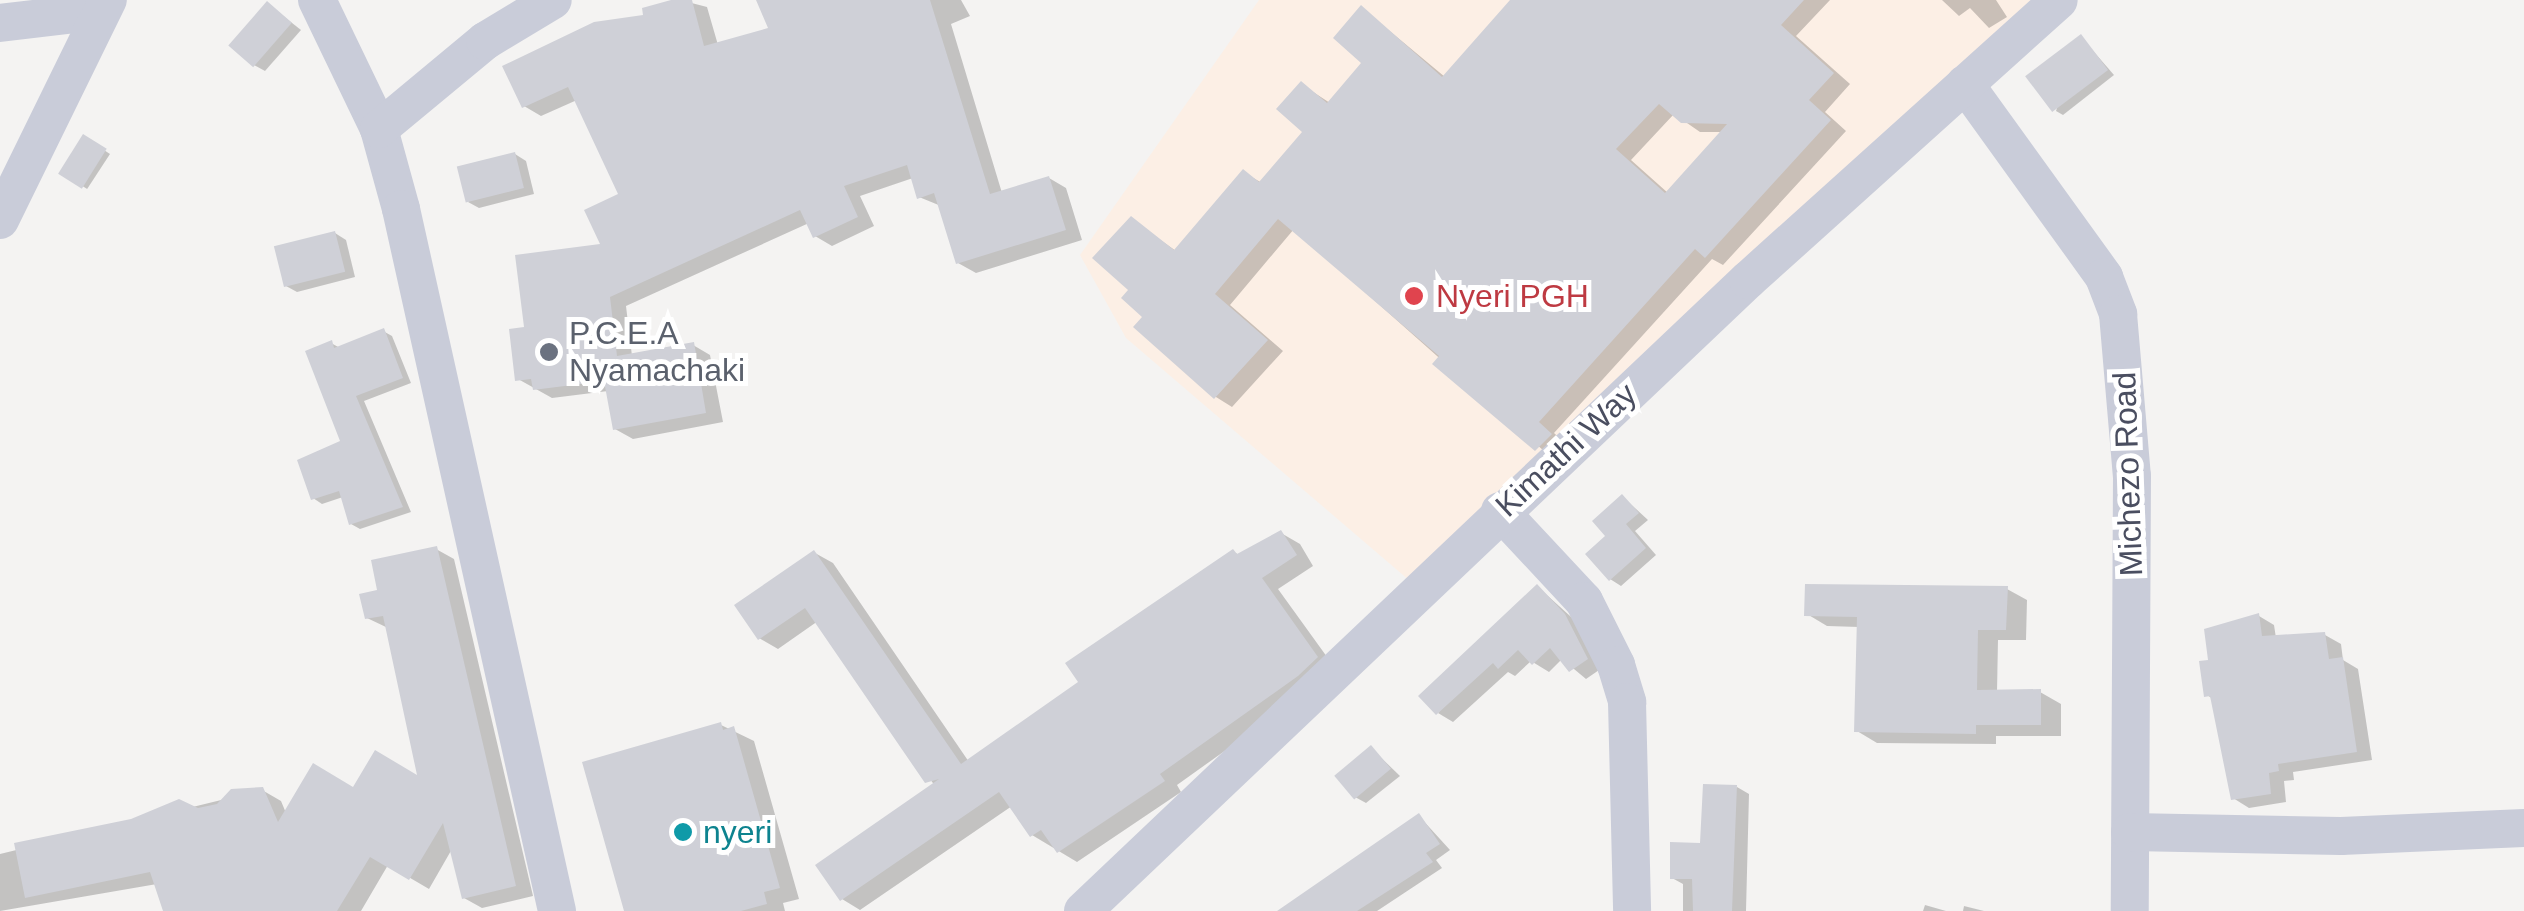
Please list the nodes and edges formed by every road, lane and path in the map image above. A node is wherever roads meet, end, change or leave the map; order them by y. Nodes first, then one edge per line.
1 (317, 0) edge
2 (553, 0) edge
3 (2059, 0) edge
4 (104, 6) edge
5 (0, 23) edge
6 (1966, 84) junction
7 (379, 129) junction
8 (0, 220) edge
9 (1500, 512) junction
10 (2524, 828) edge
11 (2130, 832) junction
12 (1091, 908) edge
13 (557, 911) edge
14 (1632, 911) edge
15 (2130, 911) edge

1 - 7 street
2 - 7 street
3 - 6 street, Kimathi Way
4 - 5 street
4 - 8 street
6 - 9 street, Kimathi Way
6 - 11 street, Michezo Road
7 - 13 street
9 - 12 street, Kimathi Way
9 - 14 street
10 - 11 street
11 - 15 street, Michezo Road

